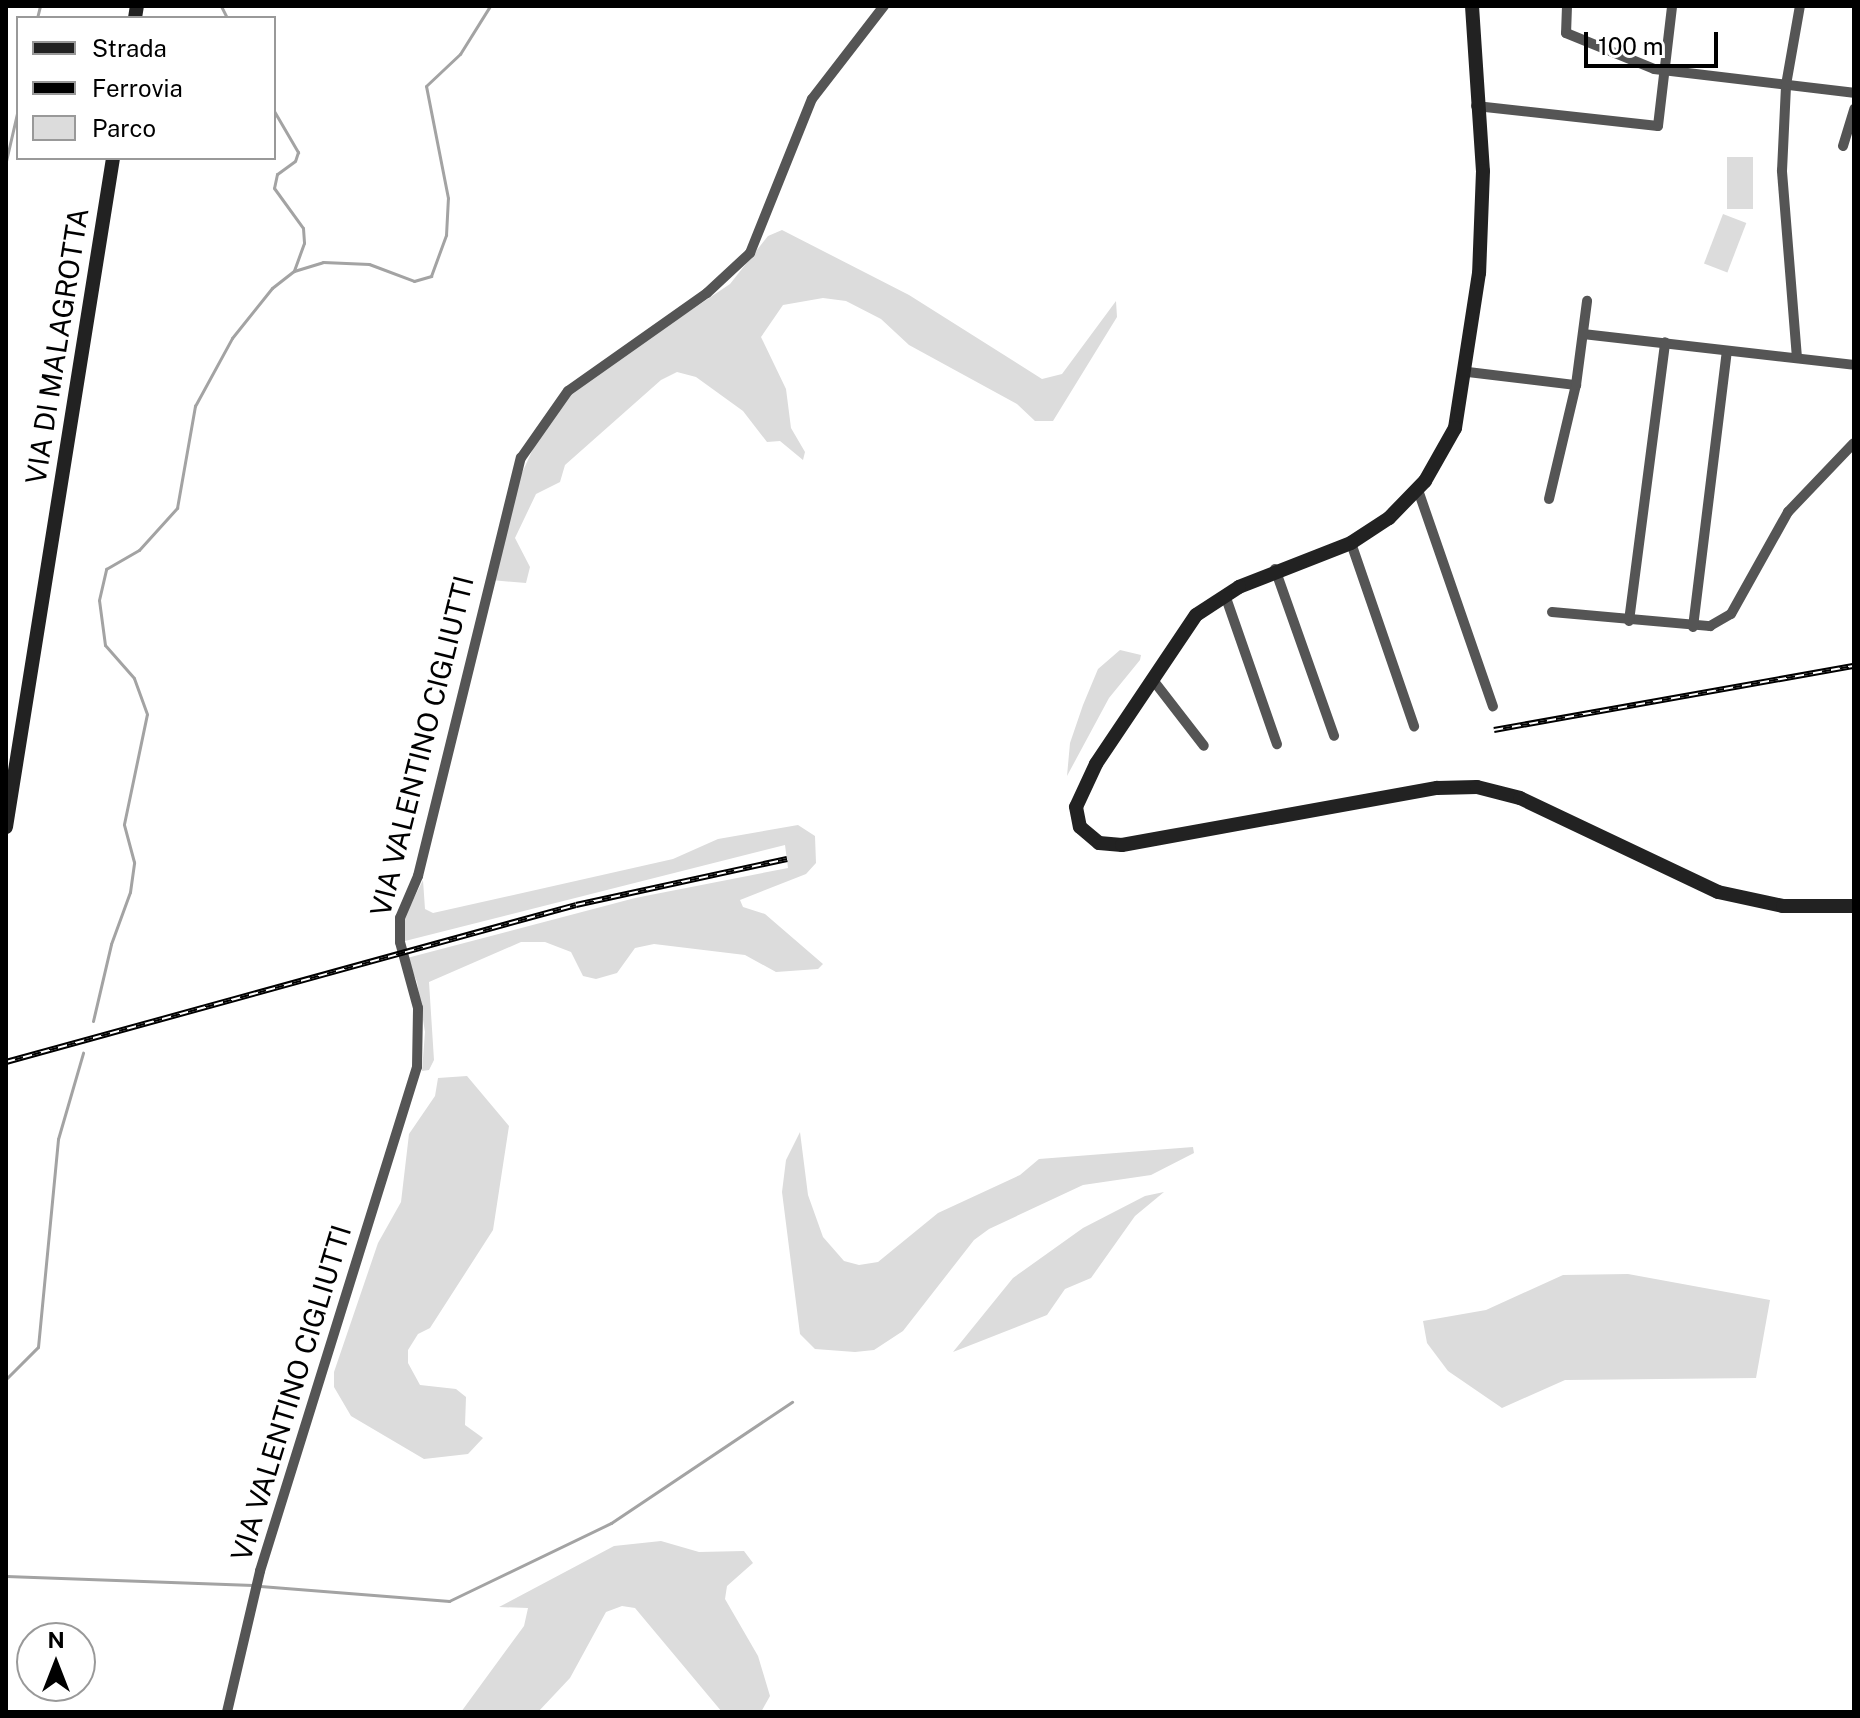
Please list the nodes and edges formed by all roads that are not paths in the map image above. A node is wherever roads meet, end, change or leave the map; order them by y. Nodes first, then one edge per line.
1 (884, 6) edge
2 (1472, 6) edge
3 (1567, 6) edge
4 (1672, 6) edge
5 (1800, 6) edge
6 (1665, 72) junction
7 (1786, 85) junction
8 (1854, 93) edge
9 (1476, 106) junction
10 (1854, 109) edge
11 (1843, 146) dead end
12 (113, 160) edge
13 (1587, 301) dead end
14 (1583, 334) junction
15 (1665, 342) junction
16 (1727, 351) junction
17 (1797, 358) junction
18 (1854, 365) edge
19 (1468, 372) junction
20 (1576, 385) junction
21 (1854, 443) edge
22 (1418, 490) junction
23 (1549, 499) dead end
24 (1351, 543) junction
25 (1275, 569) junction
26 (1225, 595) junction
27 (1552, 612) dead end
28 (1629, 621) junction
29 (1693, 627) junction
30 (1153, 680) junction
31 (1493, 706) dead end
32 (1414, 726) dead end
33 (1334, 736) dead end
34 (1277, 744) dead end
35 (1204, 746) dead end
36 (6, 827) edge
37 (1854, 906) edge
38 (227, 1712) edge

1 - 38 street, VIA VALENTINO CIGLIUTTI
2 - 9 street
3 - 6 street
4 - 6 street
5 - 7 street
6 - 7 street
6 - 9 street
7 - 8 street
7 - 17 street
9 - 19 street
10 - 11 street
12 - 36 street, VIA DI MALAGROTTA
13 - 14 street
14 - 15 street
14 - 20 street
15 - 16 street
15 - 28 street
16 - 17 street
16 - 29 street
17 - 18 street
19 - 20 street
19 - 22 street
20 - 23 street
21 - 29 street
22 - 24 street
22 - 31 street
24 - 25 street
24 - 32 street
25 - 26 street
25 - 33 street
26 - 30 street
26 - 34 street
27 - 28 street
28 - 29 street
30 - 35 street
30 - 37 street

